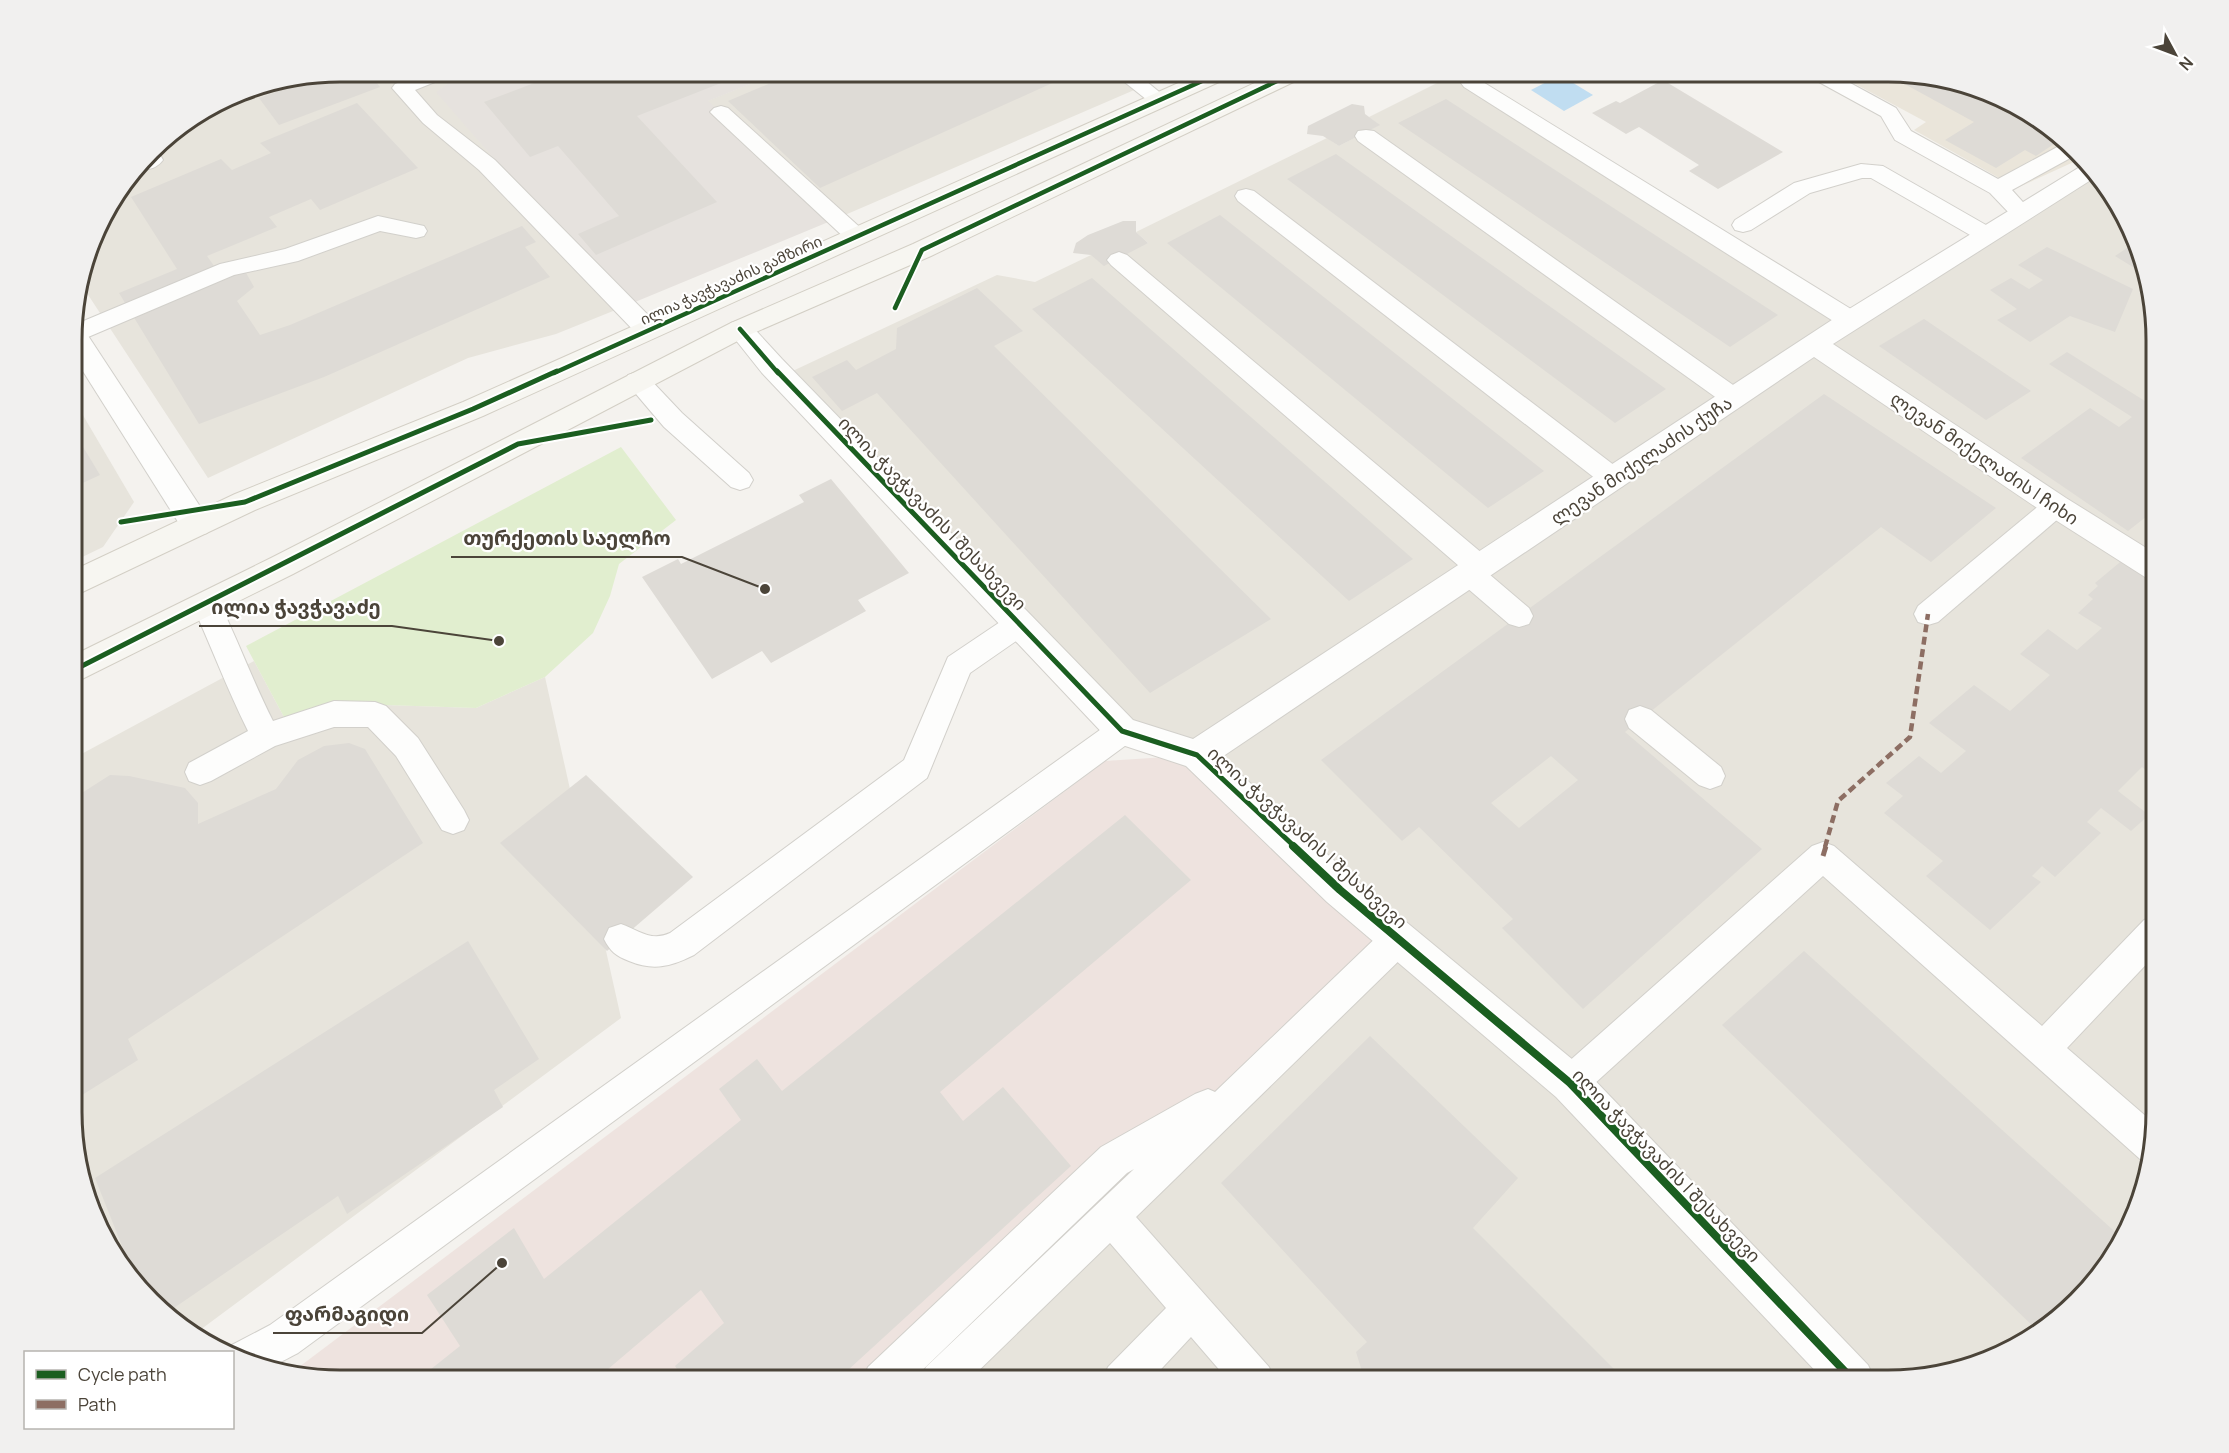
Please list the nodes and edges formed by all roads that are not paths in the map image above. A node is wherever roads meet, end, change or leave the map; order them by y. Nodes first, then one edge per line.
1 (417, 82) edge
2 (1135, 82) edge
3 (1199, 82) edge
4 (1275, 82) edge
5 (1833, 82) edge
6 (1471, 83) dead end
7 (1158, 100) junction
8 (721, 112) dead end
9 (1366, 136) dead end
10 (2065, 152) edge
11 (2085, 173) edge
12 (1998, 188) junction
13 (1246, 196) dead end
14 (2020, 211) junction
15 (1743, 225) dead end
16 (416, 231) dead end
17 (1985, 234) junction
18 (856, 236) junction
19 (1119, 260) dead end
20 (1850, 320) junction
21 (740, 329) junction
22 (648, 330) junction
23 (83, 331) edge
24 (1814, 344) junction
25 (82, 347) edge
26 (637, 381) junction
27 (1734, 398) junction
28 (1614, 479) junction
29 (740, 480) dead end
30 (2056, 506) junction
31 (192, 518) junction
32 (2146, 563) edge
33 (1474, 570) junction
34 (82, 580) edge
35 (206, 604) junction
36 (1928, 614) dead end
37 (1519, 616) dead end
38 (1019, 624) junction
39 (82, 666) edge
40 (1640, 719) dead end
41 (266, 736) junction
42 (1113, 737) junction
43 (1197, 755) junction
44 (200, 772) dead end
45 (1710, 776) dead end
46 (453, 820) dead end
47 (621, 939) dead end
48 (1397, 940) junction
49 (2146, 942) edge
50 (2043, 1049) junction
51 (1570, 1083) junction
52 (1242, 1088) junction
53 (2145, 1139) edge
54 (1111, 1216) junction
55 (1193, 1308) junction
56 (253, 1355) edge
57 (894, 1370) edge
58 (951, 1370) edge
59 (1133, 1370) edge
60 (1246, 1370) edge
61 (1843, 1370) edge

1 - 22 lane
2 - 7 lane
3 - 7 main road, ილია ჭავჭავაძის გამზირი
4 - 21 main road
5 - 12 lane
6 - 20 lane
7 - 18 main road, ილია ჭავჭავაძის გამზირი
8 - 18 lane
9 - 27 lane
10 - 12 lane
11 - 14 street, ლევან მიქელაძის ქუჩა
12 - 14 lane
13 - 28 lane
14 - 17 street, ლევან მიქელაძის ქუჩა
15 - 17 lane
16 - 23 lane
17 - 20 street, ლევან მიქელაძის ქუჩა
18 - 22 main road, ილია ჭავჭავაძის გამზირი
19 - 33 lane
20 - 24 street, ლევან მიქელაძის ქუჩა
21 - 26 main road
21 - 38 street, ილია ჭავჭავაძის I შესახვევი
22 - 31 main road, ილია ჭავჭავაძის გამზირი
24 - 27 street, ლევან მიქელაძის ქუჩა
24 - 30 street, ლევან მიქელაძის I ჩიხი
25 - 31 street
26 - 29 lane
26 - 35 main road
27 - 28 street, ლევან მიქელაძის ქუჩა
28 - 33 street, ლევან მიქელაძის ქუჩა
30 - 32 street, ლევან მიქელაძის I ჩიხი
30 - 36 lane
31 - 34 main road, ილია ჭავჭავაძის გამზირი
33 - 37 lane
33 - 43 street, ლევან მიქელაძის ქუჩა
35 - 39 main road
35 - 41 lane
38 - 42 street, ილია ჭავჭავაძის I შესახვევი
38 - 47 lane
40 - 45 lane
41 - 44 lane
41 - 46 lane
42 - 43 street, ილია ჭავჭავაძის I შესახვევი
42 - 56 lane
43 - 48 street, ილია ჭავჭავაძის I შესახვევი
48 - 51 street, ილია ჭავჭავაძის I შესახვევი
48 - 52 lane
49 - 50 lane
50 - 51 lane
50 - 53 lane
51 - 61 street, ილია ჭავჭავაძის I შესახვევი
52 - 54 lane
52 - 57 lane
54 - 55 lane
54 - 58 lane
55 - 59 lane
55 - 60 lane

